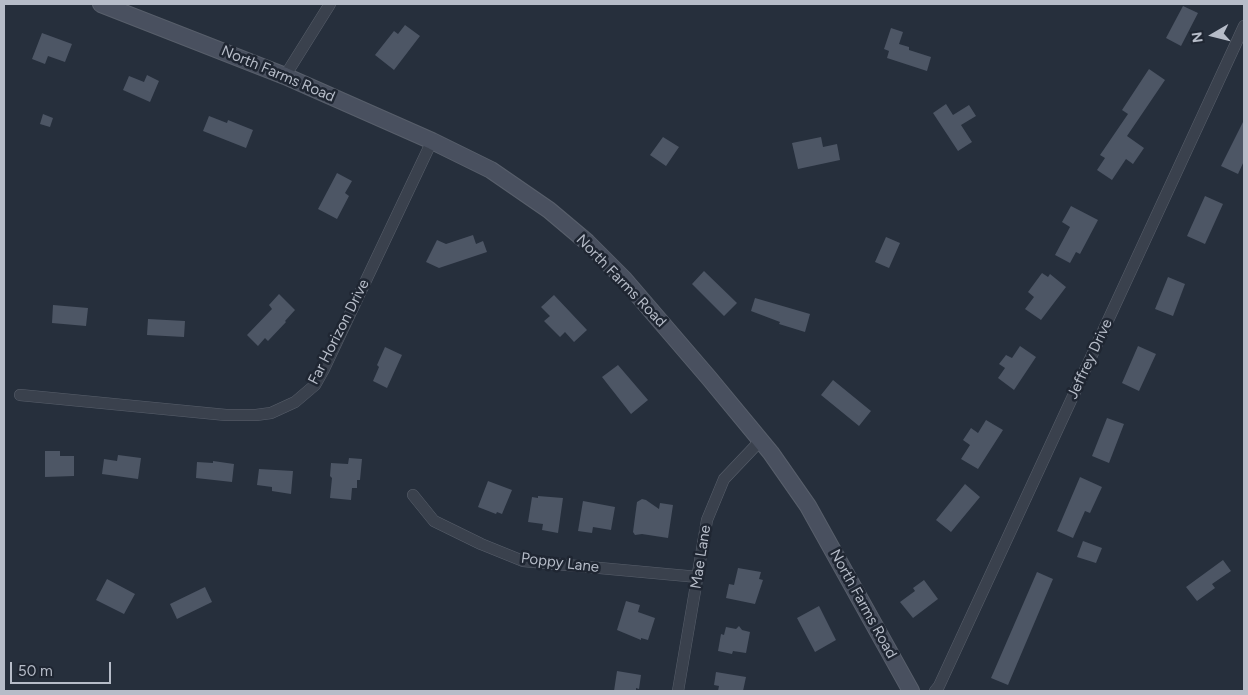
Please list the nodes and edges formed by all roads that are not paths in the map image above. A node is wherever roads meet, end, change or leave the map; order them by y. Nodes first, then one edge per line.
1 (102, 4) edge
2 (330, 4) edge
3 (1244, 26) edge
4 (285, 76) junction
5 (432, 141) junction
6 (20, 395) dead end
7 (761, 440) junction
8 (413, 495) dead end
9 (698, 577) junction
10 (678, 691) edge
11 (911, 691) edge
12 (935, 691) edge

1 - 4 main road, North Farms Road
2 - 4 street
3 - 12 street, Jeffrey Drive
4 - 5 main road, North Farms Road
5 - 6 street, Far Horizon Drive
5 - 7 main road, North Farms Road
7 - 9 street, Mae Lane
7 - 11 main road, North Farms Road
8 - 9 street, Poppy Lane
9 - 10 street, Mae Lane

